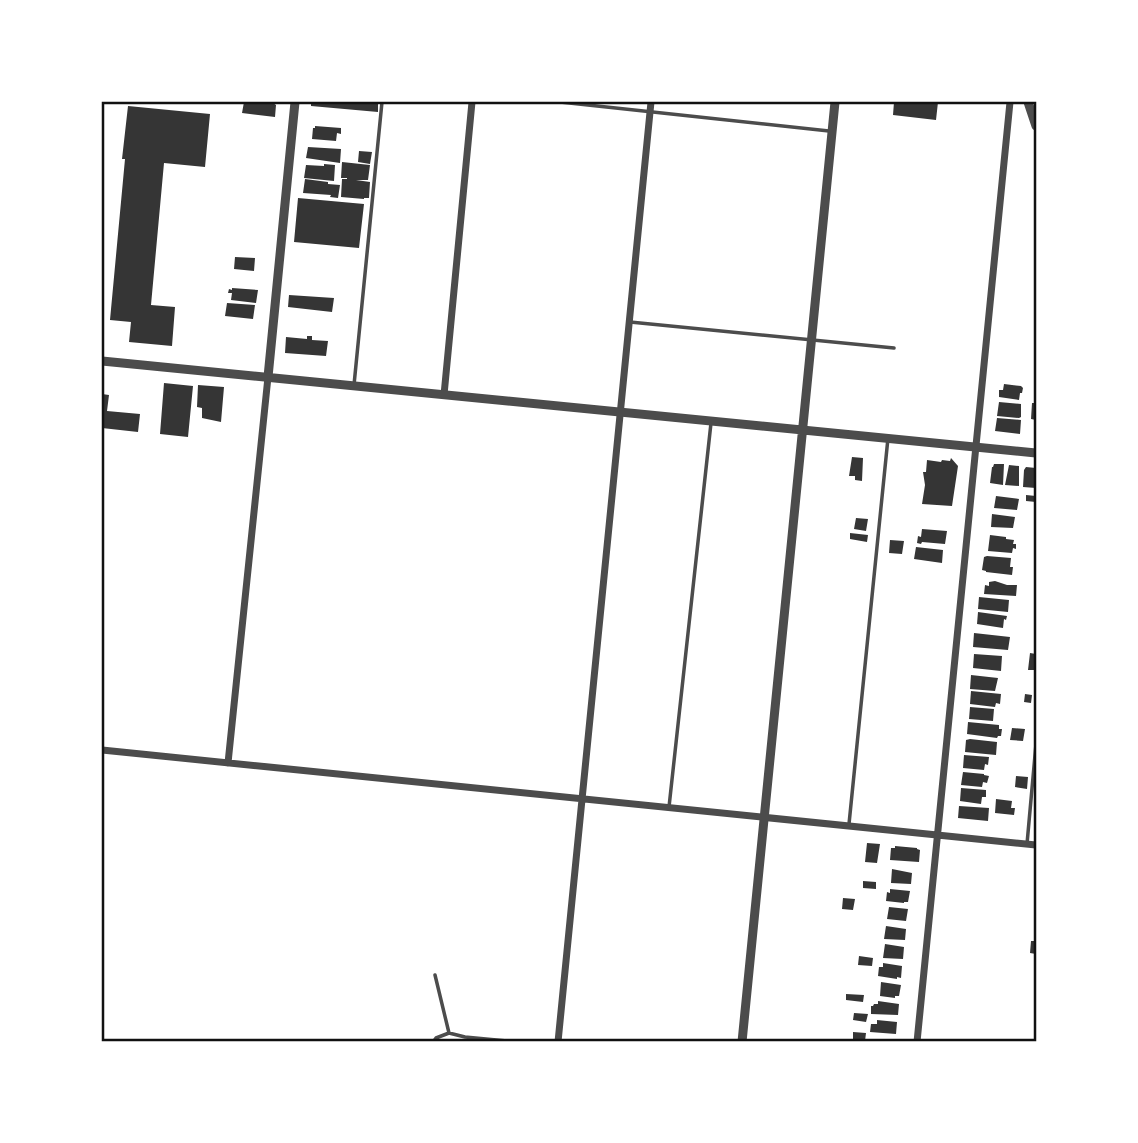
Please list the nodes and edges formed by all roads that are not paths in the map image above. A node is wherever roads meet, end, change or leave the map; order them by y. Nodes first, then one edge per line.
1 (296, 102) edge
2 (382, 102) edge
3 (472, 102) edge
4 (560, 102) edge
5 (651, 102) edge
6 (835, 102) edge
7 (1010, 102) edge
8 (1028, 102) edge
9 (650, 111) junction
10 (1037, 126) edge
11 (832, 131) junction
12 (630, 322) junction
13 (811, 340) junction
14 (894, 348) dead end
15 (102, 361) edge
16 (268, 377) junction
17 (354, 386) junction
18 (444, 395) junction
19 (621, 412) junction
20 (711, 421) junction
21 (802, 430) junction
22 (888, 438) junction
23 (975, 447) junction
24 (1037, 453) edge
25 (1037, 744) edge
26 (102, 750) edge
27 (228, 763) junction
28 (581, 799) junction
29 (669, 807) junction
30 (764, 818) junction
31 (849, 827) junction
32 (937, 835) junction
33 (1027, 844) junction
34 (1037, 845) edge
35 (435, 975) dead end
36 (449, 1032) junction
37 (465, 1039) edge
38 (433, 1041) edge
39 (519, 1041) edge
40 (558, 1041) edge
41 (741, 1041) edge
42 (917, 1041) edge

1 - 16 street
2 - 17 lane
3 - 18 street
4 - 9 lane
5 - 9 street
6 - 11 street
7 - 23 street
8 - 10 street
9 - 11 lane
9 - 12 street
11 - 13 street
12 - 13 lane
12 - 19 street
13 - 14 lane
13 - 21 street
15 - 16 street
16 - 17 street
16 - 27 street
17 - 18 street
18 - 19 street
19 - 20 street
19 - 28 street
20 - 21 street
20 - 29 lane
21 - 22 street
21 - 30 street
22 - 23 street
22 - 31 lane
23 - 24 street
23 - 32 street
25 - 33 lane
26 - 27 street
27 - 28 street
28 - 29 street
28 - 40 street
29 - 30 street
30 - 31 street
30 - 41 street
31 - 32 street
32 - 33 street
32 - 42 street
33 - 34 street
35 - 36 lane
36 - 37 lane
36 - 38 lane
37 - 39 lane

